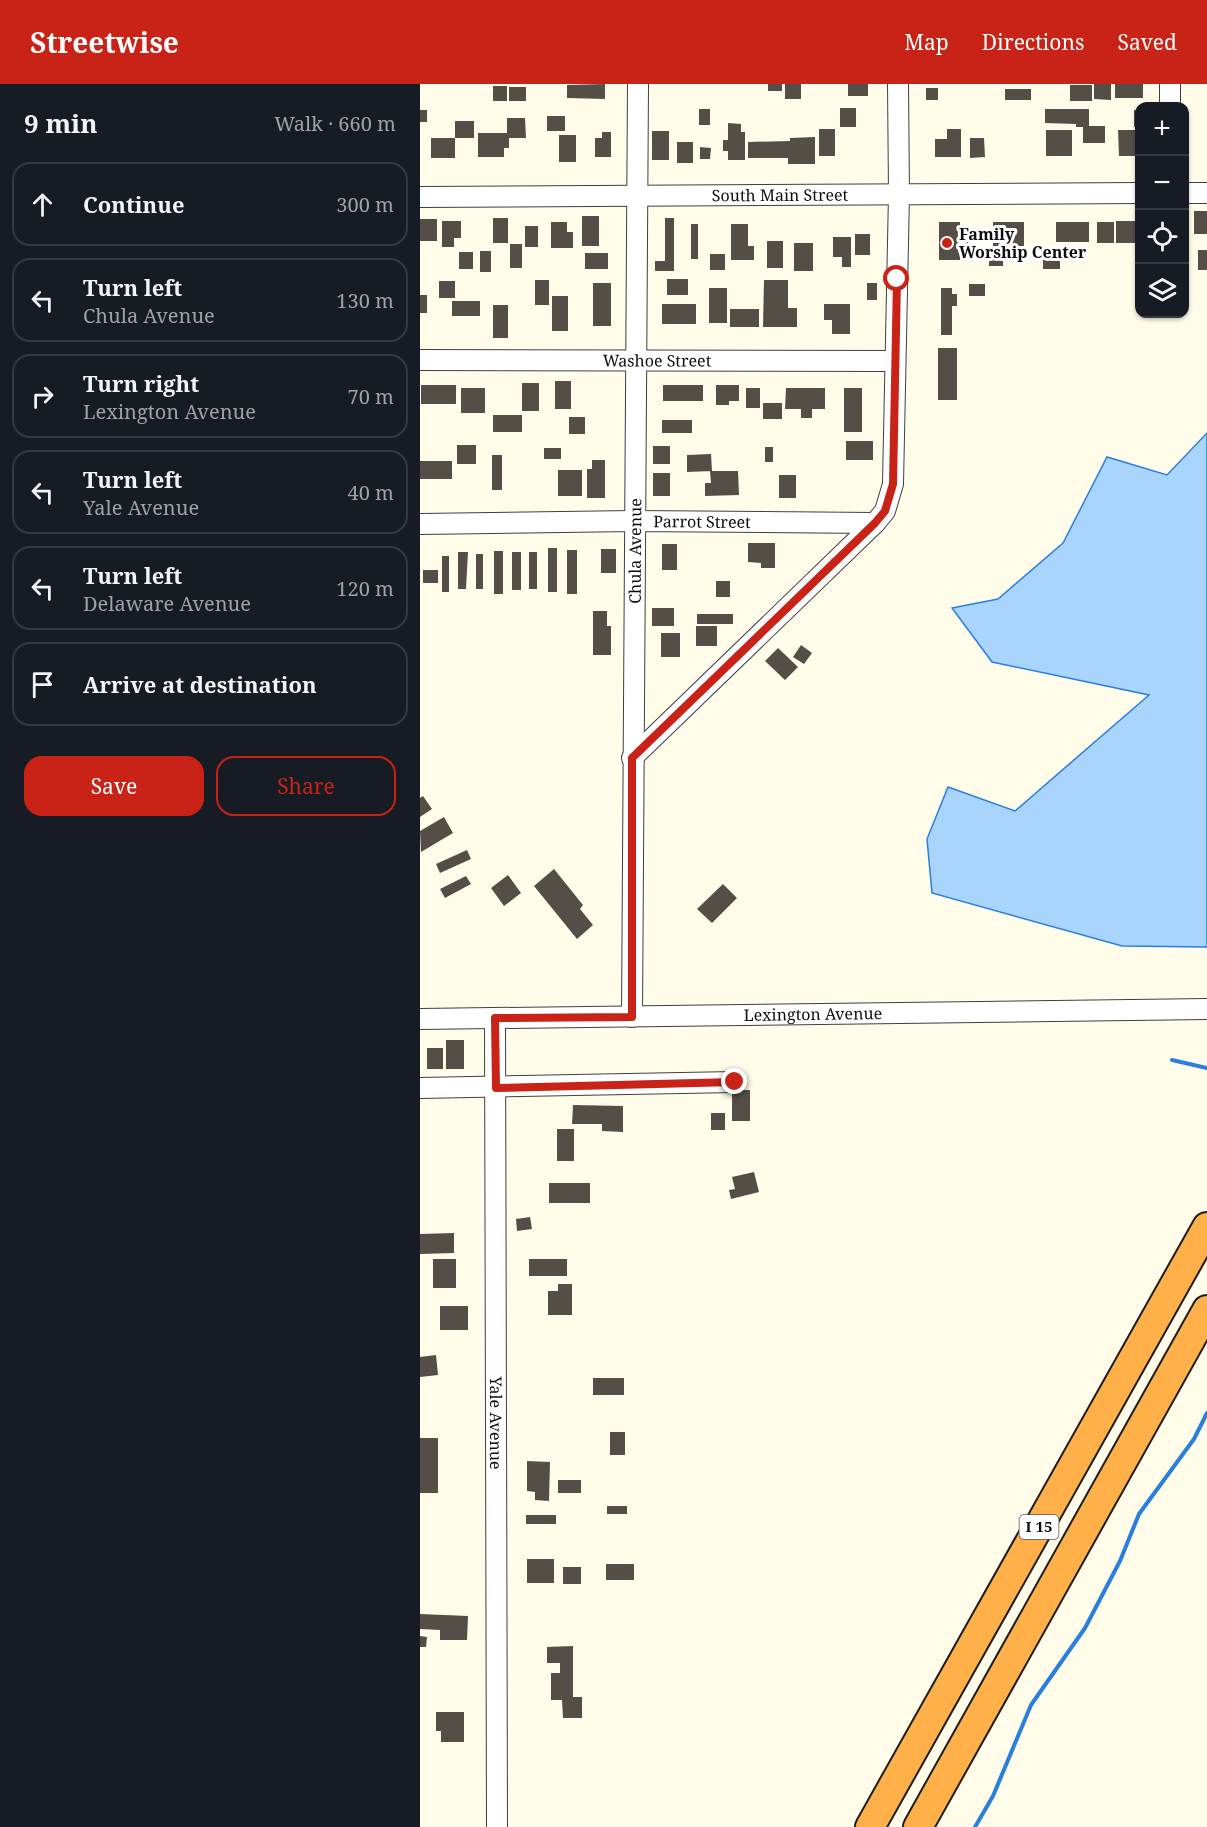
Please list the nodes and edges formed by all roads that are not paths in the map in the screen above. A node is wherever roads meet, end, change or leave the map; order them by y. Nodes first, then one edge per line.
1 (638, 84) edge
2 (898, 84) edge
3 (1170, 84) edge
4 (1170, 102) edge
5 (1135, 193) edge
6 (1189, 193) edge
7 (1207, 193) edge
8 (899, 194) junction
9 (637, 195) junction
10 (420, 197) edge
11 (420, 360) edge
12 (636, 360) junction
13 (895, 362) junction
14 (633, 521) junction
15 (875, 523) junction
16 (420, 524) edge
17 (632, 758) junction
18 (1207, 1009) edge
19 (632, 1017) junction
20 (495, 1018) junction
21 (420, 1019) edge
22 (735, 1082) dead end
23 (420, 1088) edge
24 (496, 1088) junction
25 (1207, 1227) edge
26 (1207, 1310) edge
27 (497, 1827) edge
28 (870, 1827) edge
29 (918, 1827) edge

1 - 9 street, Chula Avenue
2 - 8 street
3 - 4 street
5 - 8 street, South Main Street
6 - 7 street
8 - 9 street, South Main Street
8 - 13 street
9 - 10 street, South Main Street
9 - 12 street, Chula Avenue
11 - 12 street, Washoe Street
12 - 13 street, Washoe Street
12 - 14 street, Chula Avenue
13 - 15 street
14 - 15 street, Parrot Street
14 - 16 street, Parrot Street
14 - 17 street, Chula Avenue
15 - 17 street
17 - 19 street, Chula Avenue
18 - 19 street, Lexington Avenue
19 - 20 street, Lexington Avenue
20 - 21 street, Lexington Avenue
20 - 24 street, Yale Avenue
22 - 24 street
23 - 24 street
24 - 27 street, Yale Avenue
25 - 28 highway, I 15
26 - 29 highway, I 15

